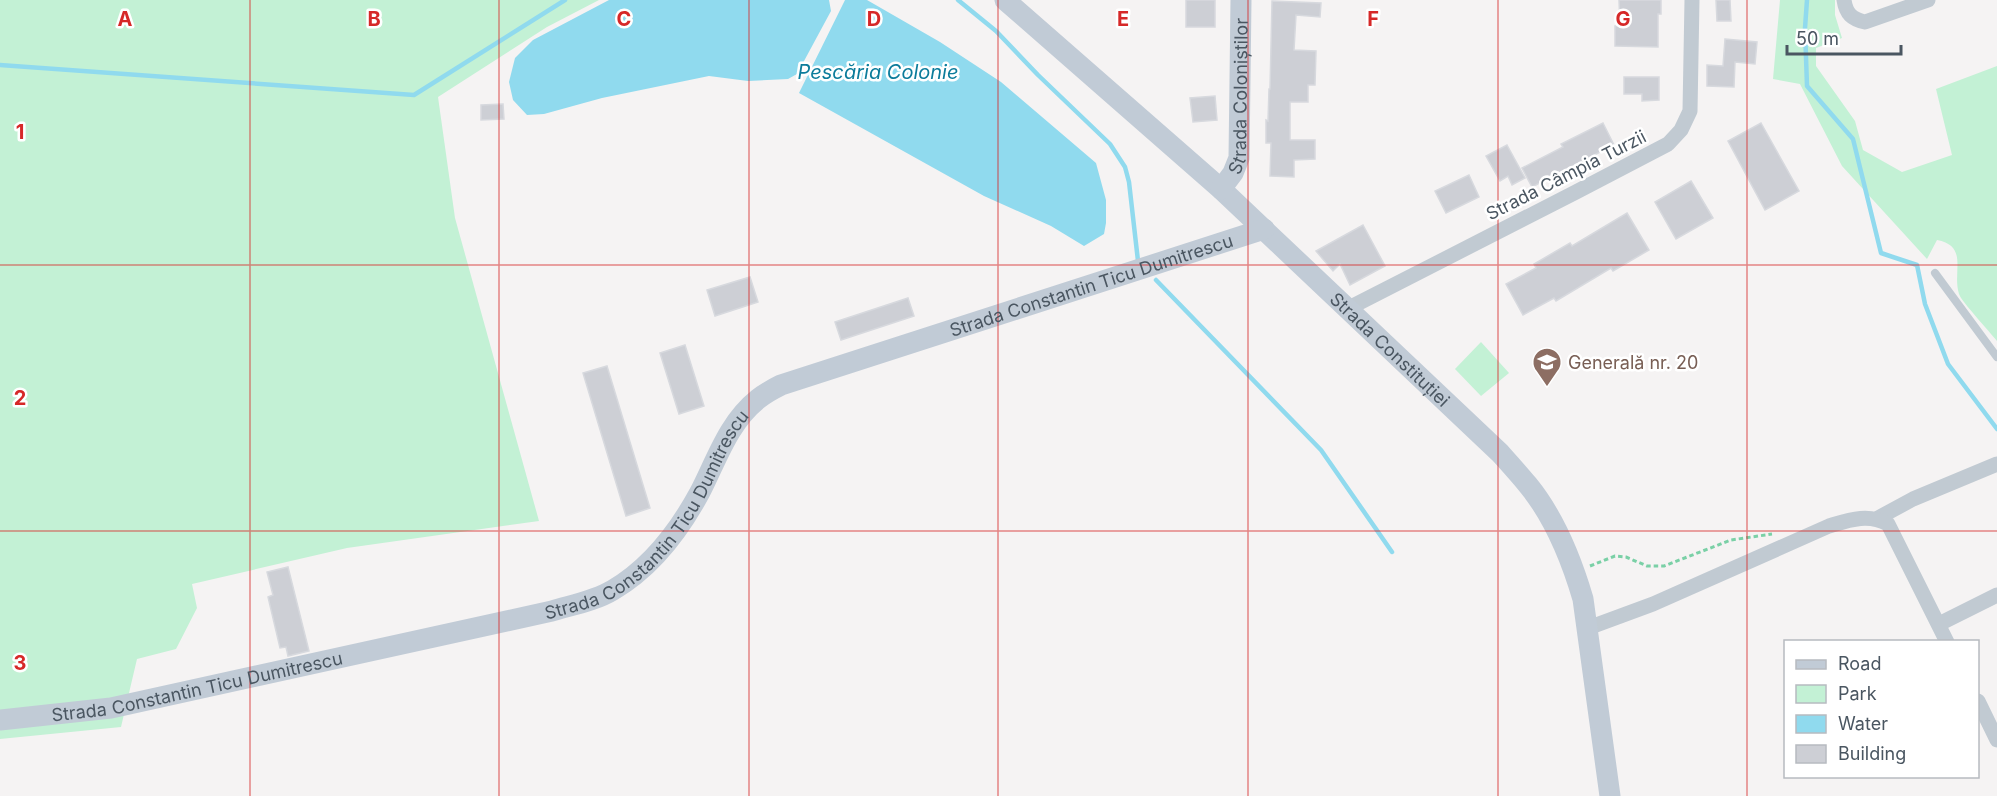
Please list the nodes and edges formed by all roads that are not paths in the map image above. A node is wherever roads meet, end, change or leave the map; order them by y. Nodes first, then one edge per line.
1 (1005, 0) edge
2 (1241, 0) edge
3 (1692, 0) edge
4 (1844, 0) edge
5 (1928, 0) edge
6 (1221, 189) junction
7 (1264, 229) junction
8 (1935, 273) dead end
9 (1347, 309) junction
10 (1997, 357) edge
11 (1997, 464) edge
12 (1878, 518) junction
13 (1997, 595) edge
14 (1939, 624) junction
15 (1588, 628) junction
16 (1946, 640) edge
17 (1979, 705) edge
18 (0, 720) edge
19 (1997, 740) edge
20 (1610, 796) edge

1 - 6 street, Strada Constituției
2 - 6 street, Strada Coloniștilor
3 - 9 street, Strada Câmpia Turzii
4 - 5 street
6 - 7 street, Strada Constituției
7 - 9 street, Strada Constituției
7 - 18 street, Strada Constantin Ticu Dumitrescu
8 - 10 lane
9 - 15 street, Strada Constituției
11 - 12 street
12 - 14 street
12 - 15 street
13 - 14 street
14 - 16 street
15 - 20 street, Strada Constituției
17 - 19 street

